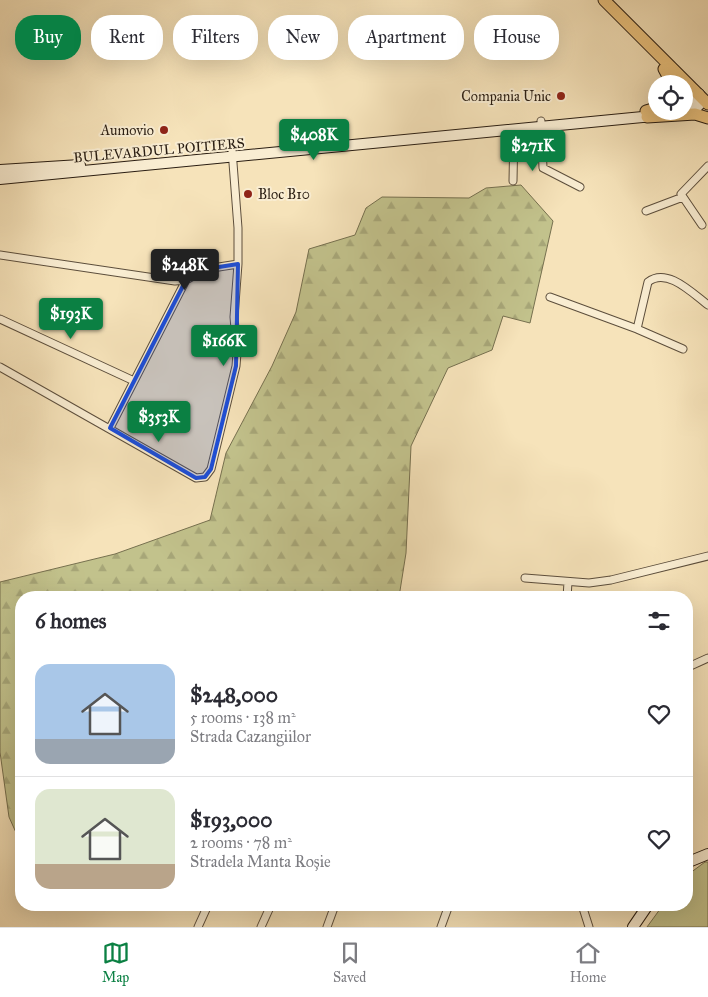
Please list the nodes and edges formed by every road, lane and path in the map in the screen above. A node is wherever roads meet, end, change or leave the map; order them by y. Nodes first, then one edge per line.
1 (595, 0) edge
2 (604, 0) edge
3 (637, 38) junction
4 (664, 70) junction
5 (667, 75) edge
6 (669, 75) edge
7 (698, 101) edge
8 (648, 111) edge
9 (708, 113) edge
10 (693, 114) edge
11 (708, 118) edge
12 (541, 124) junction
13 (514, 130) junction
14 (232, 153) junction
15 (708, 166) edge
16 (0, 170) edge
17 (0, 179) edge
18 (513, 181) dead end
19 (580, 187) dead end
20 (683, 197) junction
21 (646, 211) dead end
22 (702, 225) dead end
23 (0, 255) edge
24 (238, 264) junction
25 (186, 280) junction
26 (550, 297) dead end
27 (708, 305) edge
28 (0, 319) edge
29 (637, 329) junction
30 (683, 349) dead end
31 (0, 367) edge
32 (134, 381) junction
33 (110, 428) junction
34 (708, 556) edge
35 (525, 578) dead end
36 (568, 584) junction
37 (568, 591) edge
38 (708, 658) edge
39 (693, 665) edge
40 (708, 854) edge
41 (693, 860) edge
42 (205, 911) edge
43 (268, 911) edge
44 (333, 911) edge
45 (447, 911) edge
46 (584, 911) edge
47 (644, 911) edge
48 (198, 927) edge
49 (261, 927) edge
50 (327, 927) edge
51 (441, 927) edge
52 (589, 927) edge
53 (633, 927) edge

1 - 3 main road
2 - 3 main road
3 - 4 main road
3 - 7 main road
4 - 5 main road
4 - 6 main road
7 - 9 main road
8 - 12 main road, BULEVARDUL POITIERS
10 - 11 main road
12 - 13 main road, BULEVARDUL POITIERS
12 - 14 main road, BULEVARDUL POITIERS
12 - 19 street
13 - 14 main road, BULEVARDUL POITIERS
13 - 18 street
14 - 16 main road, BULEVARDUL POITIERS
14 - 17 main road, BULEVARDUL POITIERS
14 - 24 street
15 - 20 street
20 - 21 street
20 - 22 street
23 - 25 street
24 - 25 street
24 - 33 street
25 - 32 street
26 - 29 street
27 - 29 street
28 - 32 street
29 - 30 street
31 - 33 street
32 - 33 street
34 - 36 street
35 - 36 street
36 - 37 street
38 - 39 street
40 - 41 main road
42 - 48 street
43 - 49 street
44 - 50 street
45 - 51 street
46 - 52 street
47 - 53 main road

